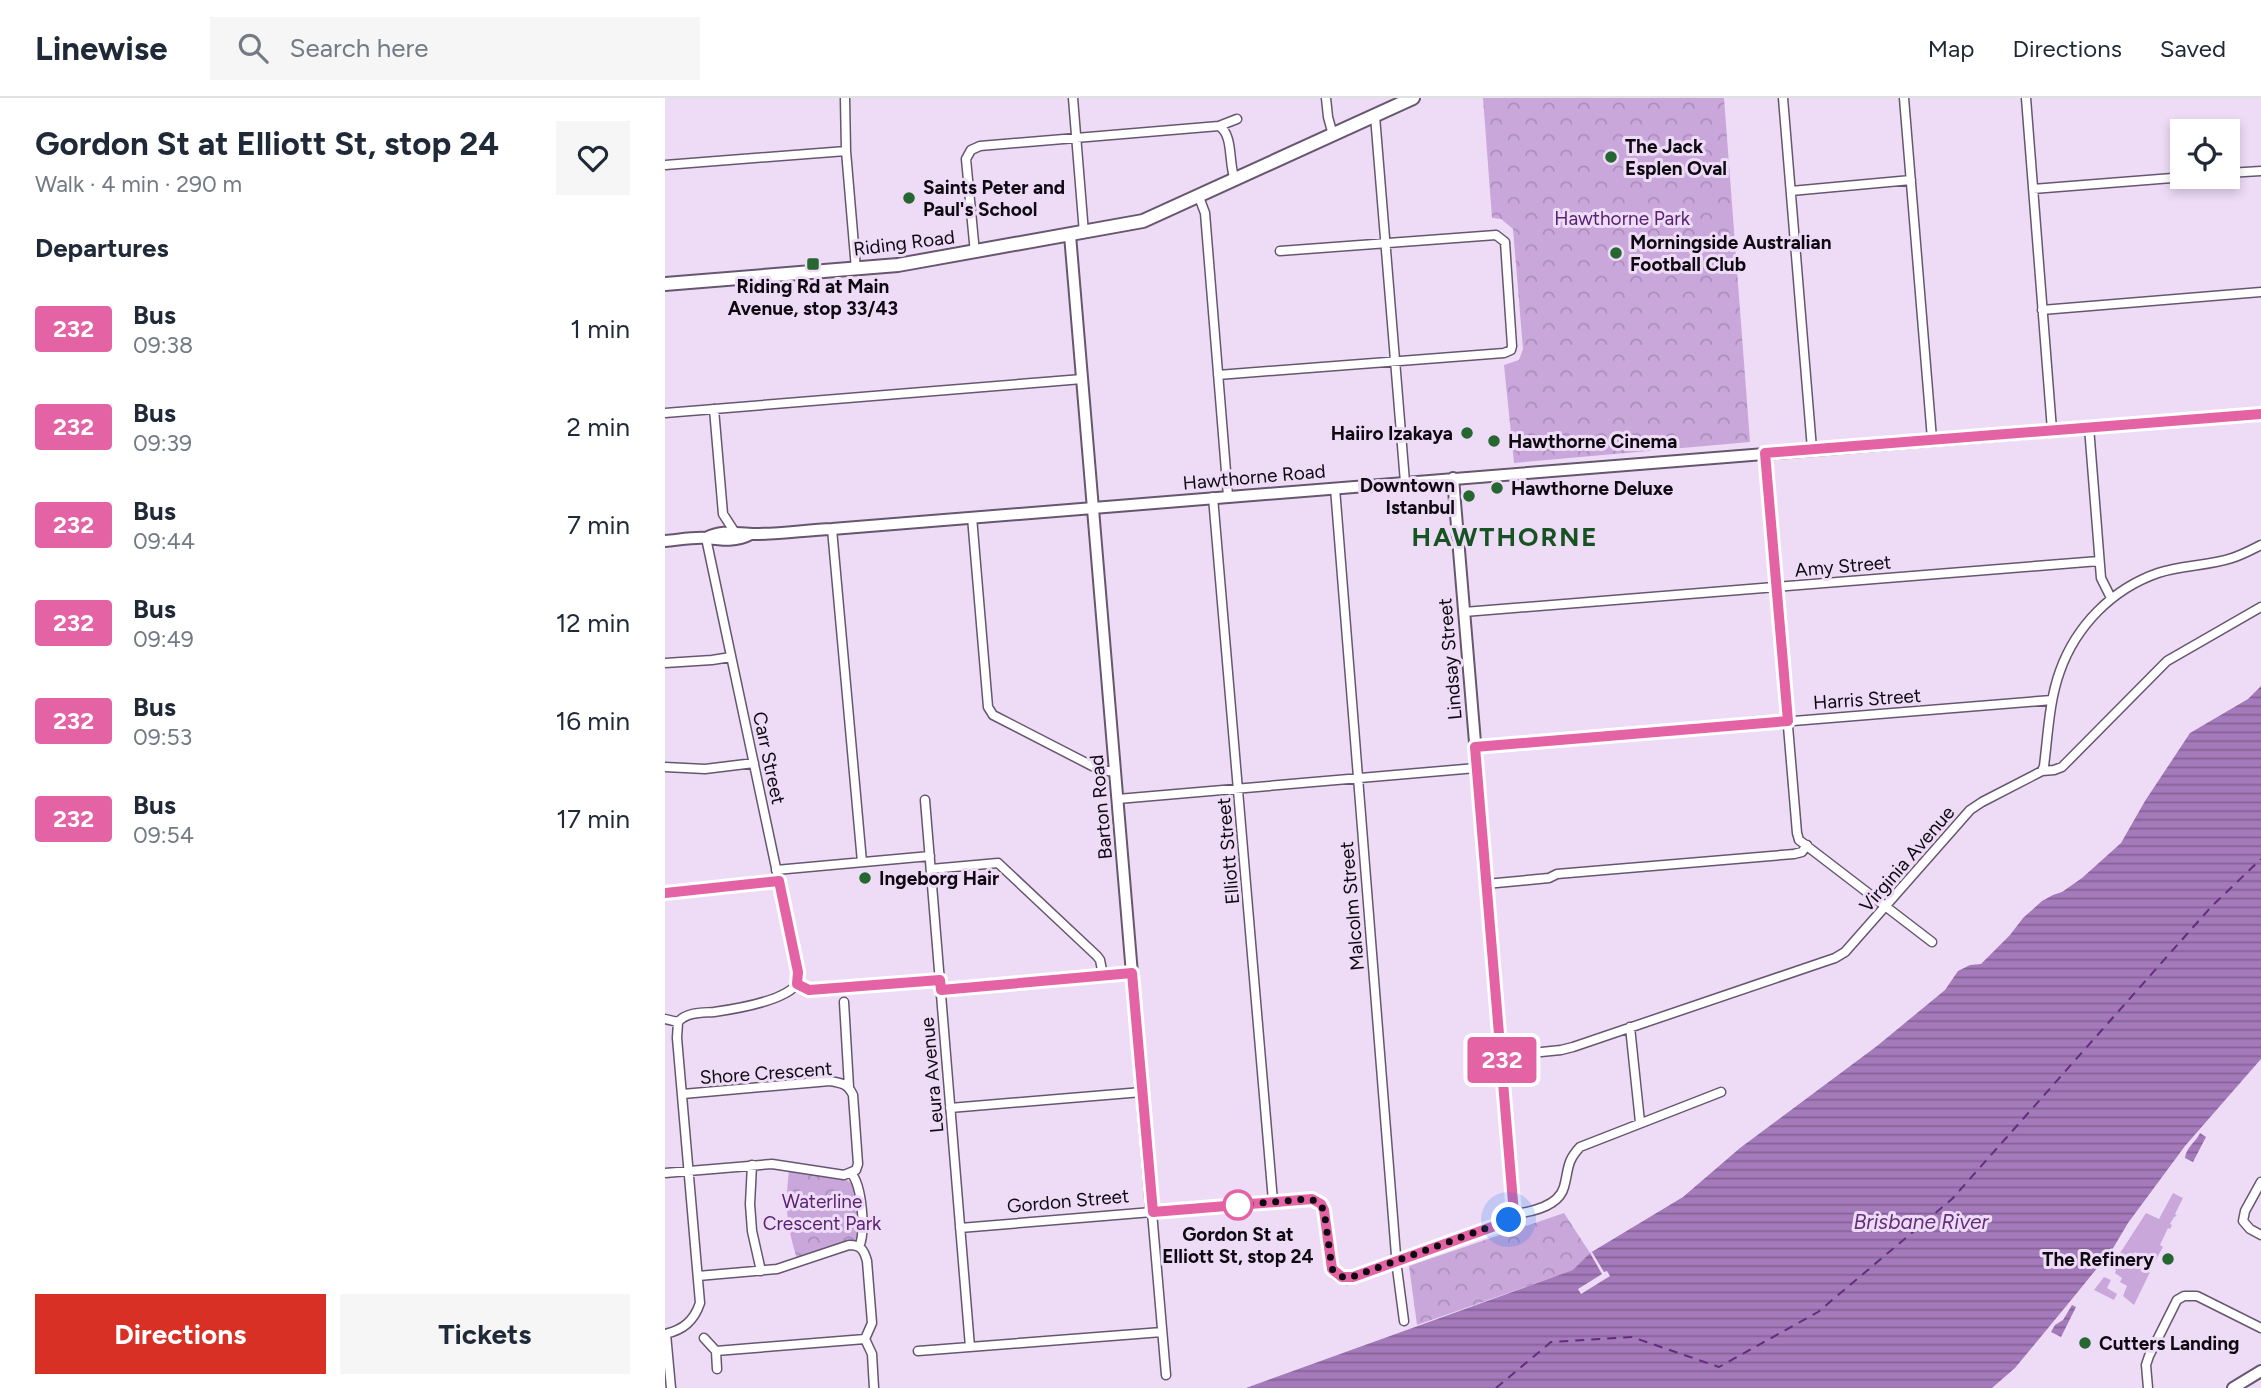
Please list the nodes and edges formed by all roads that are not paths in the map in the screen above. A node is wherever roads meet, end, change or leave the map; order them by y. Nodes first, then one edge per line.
1 (842, 98) edge
2 (1073, 98) edge
3 (1327, 98) edge
4 (1413, 98) edge
5 (1783, 98) edge
6 (1904, 98) edge
7 (2026, 98) edge
8 (1375, 116) junction
9 (1237, 119) dead end
10 (1219, 126) junction
11 (1333, 135) junction
12 (1076, 137) junction
13 (846, 151) junction
14 (665, 165) edge
15 (2261, 170) edge
16 (2240, 172) edge
17 (2170, 178) edge
18 (1235, 180) junction
19 (1911, 180) junction
20 (2033, 189) junction
21 (1791, 191) junction
22 (1199, 197) junction
23 (1084, 233) junction
24 (1070, 236) junction
25 (1386, 242) junction
26 (1280, 251) dead end
27 (975, 253) junction
28 (856, 269) junction
29 (665, 284) edge
30 (2261, 292) edge
31 (2042, 310) junction
32 (1396, 362) junction
33 (1218, 375) junction
34 (1082, 379) junction
35 (714, 409) junction
36 (665, 414) edge
37 (2261, 414) edge
38 (2089, 427) junction
39 (2052, 430) junction
40 (1932, 439) junction
41 (1812, 449) junction
42 (1765, 453) junction
43 (1453, 478) junction
44 (1405, 482) junction
45 (1335, 488) junction
46 (1228, 496) junction
47 (1213, 497) junction
48 (1093, 507) junction
49 (972, 517) junction
50 (832, 529) junction
51 (734, 531) junction
52 (751, 534) junction
53 (706, 538) junction
54 (665, 541) edge
55 (2261, 545) edge
56 (2099, 561) junction
57 (1776, 587) junction
58 (2111, 598) junction
59 (2261, 607) edge
60 (1464, 612) junction
61 (731, 657) junction
62 (665, 663) edge
63 (2052, 700) junction
64 (1788, 721) junction
65 (1475, 747) junction
66 (754, 764) junction
67 (665, 767) edge
68 (1476, 768) junction
69 (2042, 771) junction
70 (1116, 772) junction
71 (1357, 778) junction
72 (1238, 788) junction
73 (1118, 799) junction
74 (925, 800) dead end
75 (1807, 845) junction
76 (930, 856) junction
77 (862, 862) junction
78 (931, 869) junction
79 (776, 870) junction
80 (779, 881) junction
81 (1486, 884) junction
82 (665, 893) edge
83 (1886, 907) junction
84 (1932, 942) dead end
85 (1132, 973) junction
86 (1103, 975) junction
87 (940, 980) junction
88 (797, 984) junction
89 (941, 990) junction
90 (844, 1002) dead end
91 (665, 1019) edge
92 (678, 1022) junction
93 (1630, 1027) junction
94 (1502, 1056) junction
95 (849, 1087) junction
96 (1142, 1092) junction
97 (1721, 1092) dead end
98 (683, 1094) junction
99 (950, 1108) junction
100 (1640, 1122) junction
101 (752, 1165) junction
102 (689, 1171) junction
103 (665, 1173) edge
104 (851, 1173) junction
105 (2261, 1182) edge
106 (1273, 1201) junction
107 (1153, 1212) junction
108 (1514, 1214) junction
109 (960, 1228) junction
110 (2261, 1235) edge
111 (859, 1247) junction
112 (1398, 1262) junction
113 (761, 1271) junction
114 (698, 1276) junction
115 (1404, 1321) dead end
116 (2261, 1328) edge
117 (1162, 1332) junction
118 (665, 1334) edge
119 (703, 1338) dead end
120 (865, 1339) junction
121 (970, 1347) junction
122 (716, 1351) junction
123 (918, 1351) dead end
124 (717, 1369) dead end
125 (2261, 1371) edge
126 (1166, 1375) dead end
127 (671, 1388) edge
128 (874, 1388) edge
129 (2148, 1388) edge
130 (2233, 1388) edge

1 - 13 street
2 - 12 street
3 - 11 street
4 - 8 main road, Riding Road
5 - 21 street
6 - 19 street
7 - 20 street
8 - 11 main road, Riding Road
8 - 25 street
9 - 10 street
10 - 12 street
10 - 18 street
11 - 18 main road, Riding Road
12 - 23 street
12 - 27 street
13 - 14 street
13 - 28 street
15 - 16 street
17 - 20 street
18 - 22 main road, Riding Road
19 - 21 street
19 - 40 street
20 - 31 street
21 - 41 street
22 - 23 main road, Riding Road
22 - 33 street
23 - 24 main road, Riding Road
24 - 27 main road, Riding Road
24 - 34 street, Barton Road
25 - 26 street
25 - 32 street
25 - 32 street
27 - 28 main road, Riding Road
28 - 29 main road, Riding Road
30 - 31 street
31 - 39 street
32 - 33 street
32 - 44 street
33 - 46 street
34 - 35 street
34 - 48 street, Barton Road
35 - 36 street
35 - 51 street
37 - 38 street, Hawthorne Road
38 - 39 street, Hawthorne Road
38 - 56 street
39 - 40 street, Hawthorne Road
40 - 41 street, Hawthorne Road
41 - 42 street, Hawthorne Road
42 - 43 street, Hawthorne Road
42 - 57 street
43 - 44 street, Hawthorne Road
43 - 60 street, Lindsay Street
44 - 45 street, Hawthorne Road
45 - 46 street, Hawthorne Road
45 - 71 street, Malcolm Street
46 - 47 street, Hawthorne Road
47 - 48 street, Hawthorne Road
47 - 72 street, Elliott Street
48 - 49 street, Hawthorne Road
48 - 70 street, Barton Road
49 - 50 street, Hawthorne Road
49 - 70 street
50 - 52 street, Hawthorne Road
50 - 77 street
51 - 52 street, Hawthorne Road
51 - 53 street, Hawthorne Road
52 - 53 street, Hawthorne Road
53 - 54 street, Hawthorne Road
53 - 61 street, Carr Street
55 - 58 street
56 - 57 street, Amy Street
56 - 58 street
57 - 60 street, Amy Street
57 - 64 street
58 - 63 street
59 - 69 street, Virginia Avenue
60 - 65 street, Lindsay Street
61 - 62 street
61 - 66 street, Carr Street
63 - 64 street, Harris Street
63 - 69 street
64 - 65 street, Harris Street
64 - 75 street
65 - 68 street, Lindsay Street
66 - 67 street
66 - 79 street, Carr Street
68 - 71 street
68 - 81 street, Lindsay Street
69 - 83 street, Virginia Avenue
70 - 73 street, Barton Road
71 - 72 street
71 - 112 street, Malcolm Street
72 - 73 street
72 - 106 street, Elliott Street
73 - 85 street, Barton Road
74 - 76 street, Leura Avenue
75 - 81 street
75 - 83 street
76 - 77 street
76 - 78 street, Leura Avenue
77 - 79 street
78 - 86 street
78 - 87 street, Leura Avenue
79 - 80 street, Carr Street
80 - 82 street
80 - 88 street, Carr Street
81 - 94 street, Lindsay Street
83 - 84 street
83 - 93 street, Virginia Avenue
85 - 86 street
85 - 96 street, Barton Road
86 - 89 street
87 - 88 street
87 - 89 street, Leura Avenue
88 - 92 street
89 - 99 street, Leura Avenue
90 - 95 street
91 - 92 street
92 - 98 street
93 - 94 street, Virginia Avenue
93 - 100 street
94 - 108 street, Lindsay Street
95 - 98 street, Shore Crescent
95 - 104 street, Shore Crescent
96 - 99 street
96 - 107 street, Barton Road
97 - 100 street
98 - 102 street
99 - 109 street, Leura Avenue
100 - 108 street, Gordon Street
101 - 102 street
101 - 104 street
101 - 113 street
102 - 103 street
102 - 114 street
104 - 111 street
105 - 110 street
106 - 107 street, Gordon Street
106 - 112 street, Gordon Street
107 - 109 street, Gordon Street
107 - 117 street, Barton Road
108 - 112 street, Gordon Street
109 - 121 street, Leura Avenue
111 - 113 street
111 - 120 street
112 - 115 street, Malcolm Street
113 - 114 street
114 - 118 street
116 - 129 street
117 - 121 street
117 - 126 street, Barton Road
118 - 127 street
119 - 122 street
120 - 122 street
120 - 128 street
121 - 123 street
122 - 124 street
125 - 130 street

